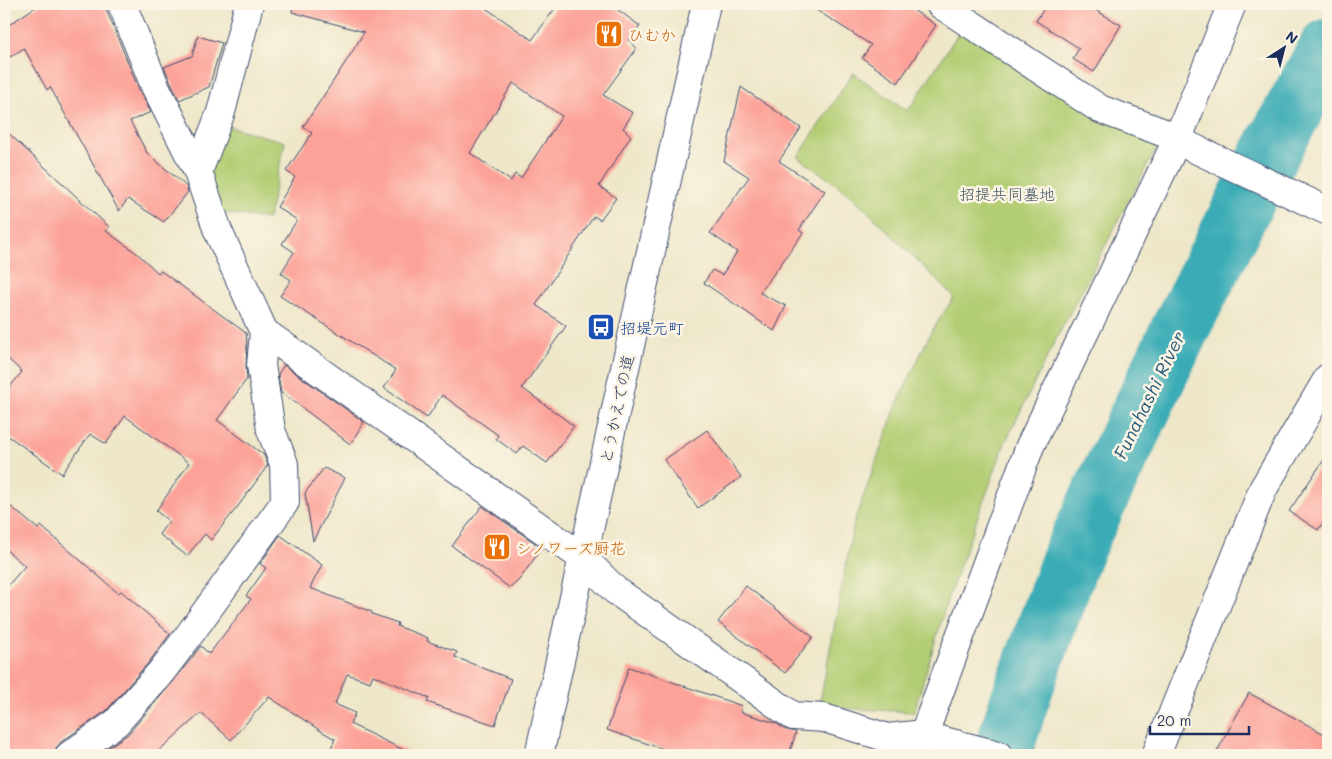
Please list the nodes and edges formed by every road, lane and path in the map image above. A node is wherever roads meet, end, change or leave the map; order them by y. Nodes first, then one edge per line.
1 (122, 4) edge
2 (249, 4) edge
3 (706, 4) edge
4 (940, 4) edge
5 (1232, 4) edge
6 (1184, 142) junction
7 (198, 172) junction
8 (1317, 206) edge
9 (264, 332) junction
10 (1328, 378) edge
11 (583, 558) junction
12 (926, 743) edge
13 (70, 755) edge
14 (539, 755) edge
15 (998, 755) edge
16 (1156, 755) edge

1 - 7 street
2 - 7 street
3 - 11 street, とうかえでの道
4 - 6 street
5 - 6 street
6 - 8 street
6 - 12 street
7 - 9 street
9 - 11 street
9 - 13 street
10 - 16 street
11 - 12 street
11 - 14 street, とうかえでの道
12 - 15 street

